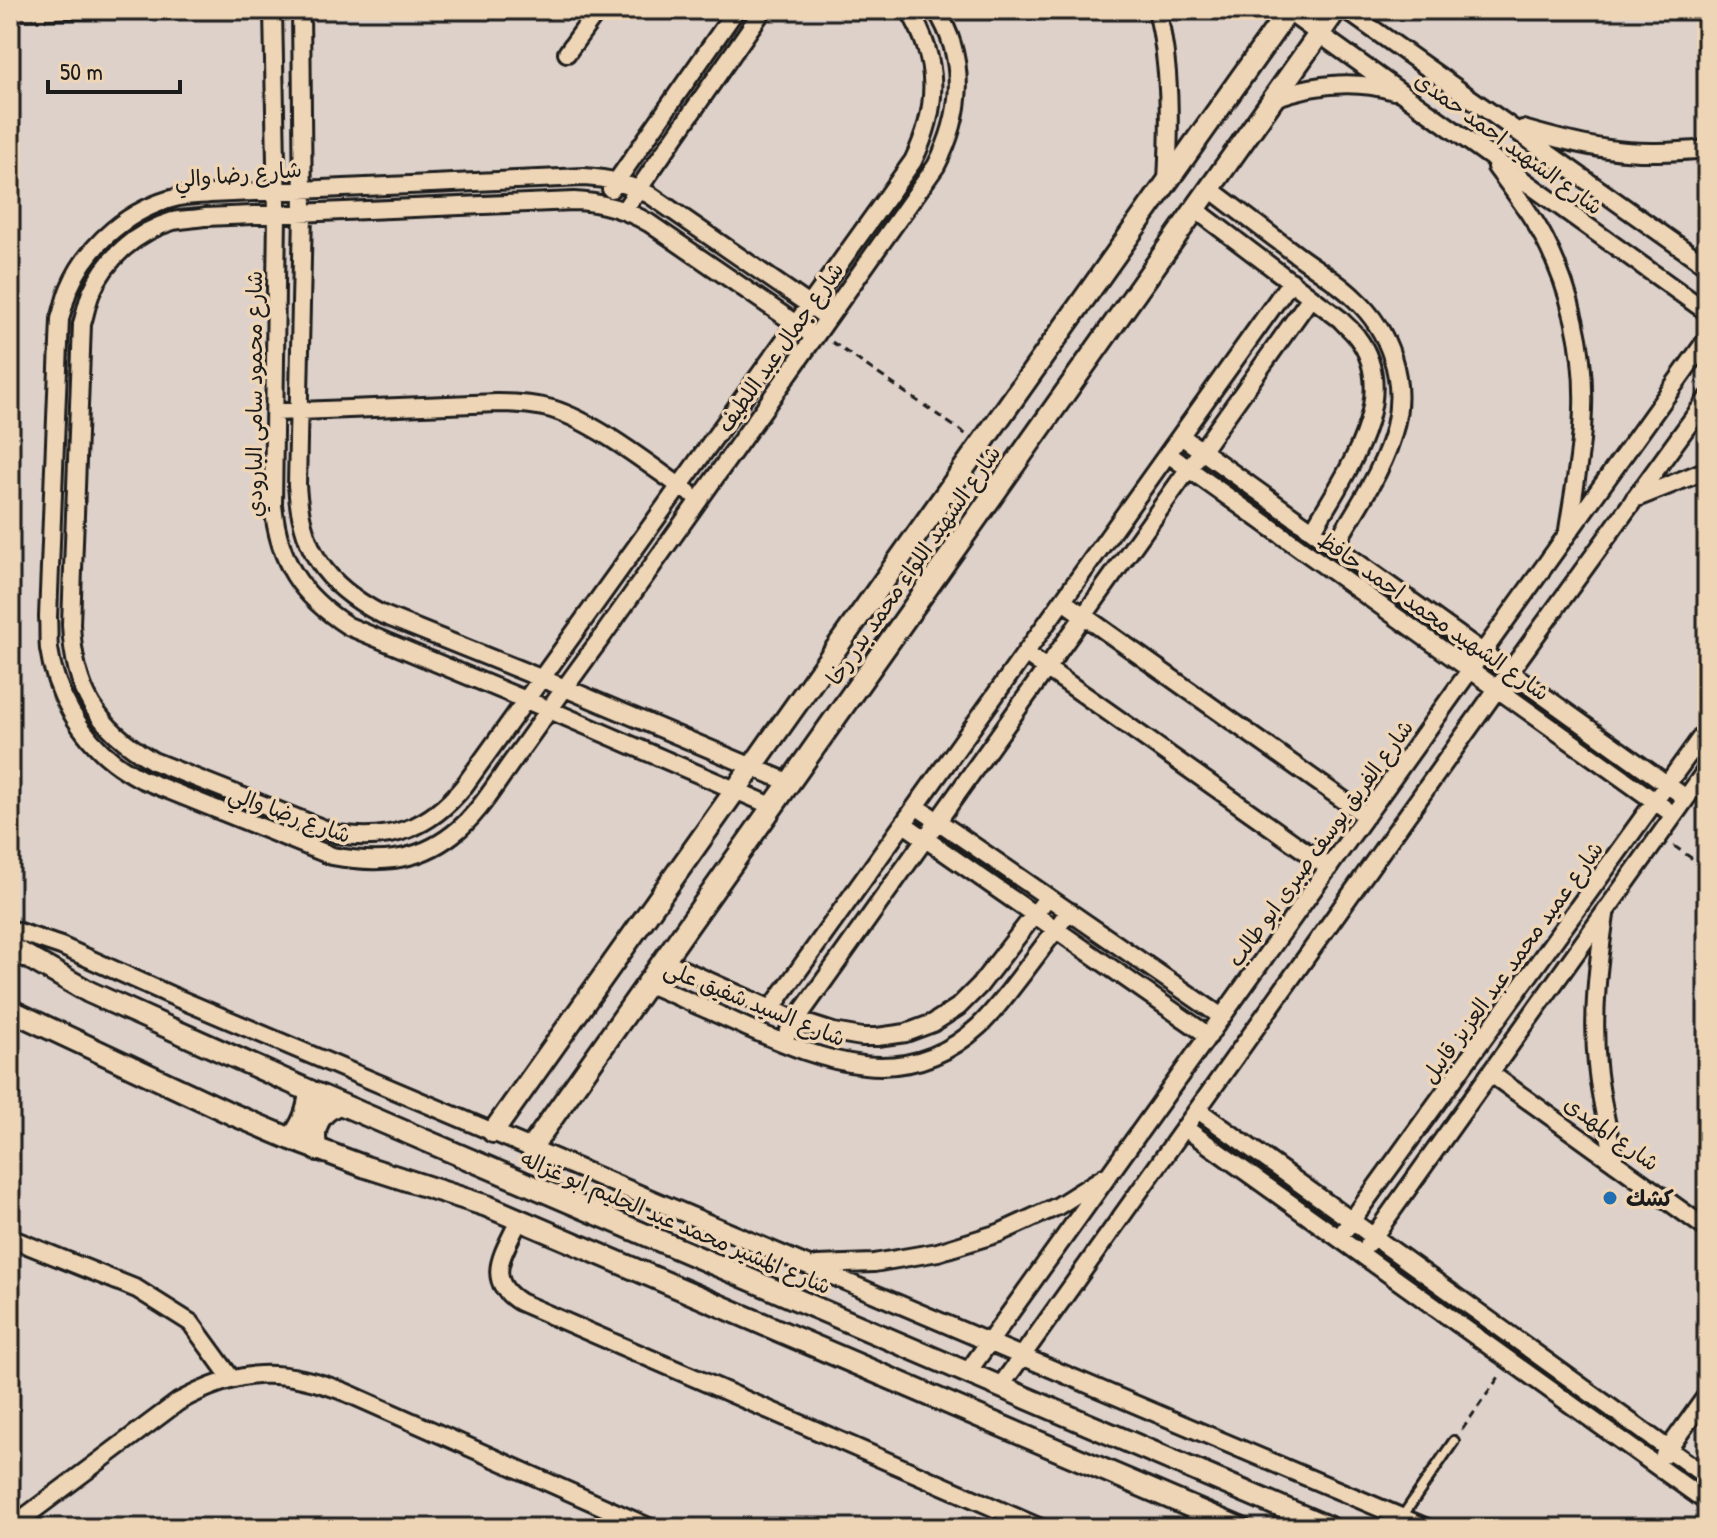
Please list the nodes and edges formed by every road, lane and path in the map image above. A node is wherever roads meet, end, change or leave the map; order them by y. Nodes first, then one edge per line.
1 (273, 10) edge
2 (301, 10) edge
3 (598, 10) edge
4 (736, 10) edge
5 (763, 10) edge
6 (909, 10) edge
7 (936, 10) edge
8 (1157, 10) edge
9 (1288, 10) edge
10 (1336, 10) edge
11 (1346, 10) edge
12 (1698, 10) edge
13 (131, 12) edge
14 (10, 15) edge
15 (1320, 34) junction
16 (302, 53) junction
17 (567, 53) dead end
18 (274, 54) junction
19 (1707, 93) edge
20 (1404, 94) junction
21 (1274, 98) junction
22 (1508, 125) junction
23 (1707, 149) edge
24 (1486, 153) junction
25 (616, 181) junction
26 (1167, 181) junction
27 (638, 189) junction
28 (1210, 189) junction
29 (303, 190) junction
30 (277, 191) junction
31 (601, 203) junction
32 (1195, 209) junction
33 (624, 210) junction
34 (303, 213) junction
35 (277, 214) junction
36 (1707, 266) edge
37 (1291, 281) junction
38 (1311, 297) junction
39 (809, 305) junction
40 (1707, 312) edge
41 (828, 318) junction
42 (796, 324) junction
43 (816, 334) junction
44 (1707, 339) edge
45 (1707, 399) edge
46 (299, 411) junction
47 (275, 412) junction
48 (1181, 436) junction
49 (980, 444) junction
50 (1202, 450) junction
51 (1168, 454) junction
52 (1188, 469) junction
53 (1707, 470) edge
54 (679, 486) junction
55 (699, 499) junction
56 (1633, 500) junction
57 (52, 521) junction
58 (75, 522) junction
59 (1313, 530) junction
60 (1567, 534) junction
61 (1335, 546) junction
62 (1063, 601) junction
63 (1084, 616) junction
64 (1483, 652) junction
65 (1025, 653) junction
66 (1046, 668) junction
67 (1471, 670) junction
68 (1510, 671) junction
69 (541, 679) junction
70 (565, 688) junction
71 (1497, 689) junction
72 (526, 700) junction
73 (550, 710) junction
74 (1707, 729) edge
75 (751, 767) junction
76 (1707, 769) edge
77 (788, 782) junction
78 (1667, 784) junction
79 (734, 790) junction
80 (1686, 798) junction
81 (1655, 801) junction
82 (772, 806) junction
83 (916, 806) junction
84 (273, 809) junction
85 (1674, 815) junction
86 (1366, 816) junction
87 (938, 821) junction
88 (904, 824) junction
89 (267, 830) junction
90 (1659, 836) junction
91 (925, 839) junction
92 (1329, 868) junction
93 (1707, 869) edge
94 (1048, 897) junction
95 (1069, 911) junction
96 (1606, 911) junction
97 (1035, 915) junction
98 (10, 929) edge
99 (1056, 930) junction
100 (10, 947) edge
101 (662, 960) junction
102 (646, 983) junction
103 (771, 1009) junction
104 (10, 1010) edge
105 (1499, 1016) junction
106 (1222, 1017) junction
107 (796, 1020) junction
108 (1520, 1031) junction
109 (1209, 1036) junction
110 (782, 1042) junction
111 (1490, 1073) junction
112 (310, 1091) junction
113 (339, 1104) junction
114 (1198, 1110) junction
115 (1185, 1128) junction
116 (493, 1132) junction
117 (291, 1139) junction
118 (531, 1148) junction
119 (317, 1150) junction
120 (1615, 1163) junction
121 (1112, 1171) junction
122 (519, 1220) junction
123 (1352, 1221) junction
124 (1707, 1229) edge
125 (1374, 1236) junction
126 (10, 1238) edge
127 (1339, 1238) junction
128 (1361, 1254) junction
129 (810, 1265) junction
130 (989, 1342) junction
131 (1022, 1356) junction
132 (1510, 1360) junction
133 (967, 1373) junction
134 (231, 1378) junction
135 (1000, 1387) junction
136 (1707, 1395) edge
137 (1454, 1441) joint
138 (1669, 1449) junction
139 (1656, 1466) junction
140 (1707, 1477) edge
141 (1707, 1502) edge
142 (1402, 1517) junction
143 (10, 1528) edge
144 (651, 1528) edge
145 (1041, 1528) edge
146 (1240, 1528) edge
147 (1330, 1528) edge
148 (1427, 1528) edge

1 - 18 street, شارع محمود سامى البارودي
2 - 16 street, شارع محمود سامى البارودي
3 - 17 street
4 - 25 street
5 - 27 street
6 - 39 street, شارع جمال عبد اللطيف
7 - 41 street, شارع جمال عبد اللطيف
8 - 26 street
9 - 15 street, شارع الشهيد احمد حمدى
9 - 26 street, شارع الشهيد اللواء محمد بدر رخا
10 - 15 street, شارع الشهيد اللواء محمد بدر رخا
11 - 22 street, شارع الشهيد احمد حمدى
12 - 19 path
13 - 14 lane
15 - 20 street, شارع الشهيد احمد حمدى
15 - 21 street, شارع الشهيد اللواء محمد بدر رخا
16 - 18 street
16 - 29 street, شارع محمود سامى البارودي
18 - 30 street, شارع محمود سامى البارودي
20 - 21 street
20 - 24 street, شارع الشهيد احمد حمدى
21 - 28 street, شارع الشهيد اللواء محمد بدر رخا
22 - 23 street
22 - 36 street, شارع الشهيد احمد حمدى
24 - 40 street, شارع الشهيد احمد حمدى
24 - 60 street
25 - 27 street, شارع رضا والي
25 - 29 street, شارع رضا والي
25 - 31 street
26 - 49 street, شارع الشهيد اللواء محمد بدر رخا
27 - 33 street
27 - 39 street, شارع رضا والي
28 - 32 street, شارع الشهيد اللواء محمد بدر رخا
28 - 61 street
29 - 30 street, شارع رضا والي
29 - 34 street, شارع محمود سامى البارودي
30 - 35 street, شارع محمود سامى البارودي
30 - 57 street, شارع رضا والي
31 - 33 street, شارع رضا والي
31 - 34 street, شارع رضا والي
32 - 37 street
32 - 77 street, شارع الشهيد اللواء محمد بدر رخا
33 - 42 street, شارع رضا والي
34 - 35 street, شارع رضا والي
34 - 46 street, شارع محمود سامى البارودي
35 - 47 street, شارع محمود سامى البارودي
35 - 58 street, شارع رضا والي
37 - 38 street
37 - 48 street
38 - 50 street
38 - 59 street
39 - 41 street, شارع رضا والي
39 - 42 street, شارع جمال عبد اللطيف
41 - 43 street, شارع جمال عبد اللطيف
42 - 43 street, شارع رضا والي
42 - 54 street, شارع جمال عبد اللطيف
43 - 49 path
43 - 55 street, شارع جمال عبد اللطيف
44 - 60 street, شارع الفريق يوسف صبرى ابو طالب
45 - 56 street
46 - 47 street
46 - 54 street
46 - 69 street, شارع محمود سامى البارودي
47 - 72 street, شارع محمود سامى البارودي
48 - 50 street, شارع الشهيد محمد احمد حافظ
48 - 51 street
49 - 75 street, شارع الشهيد اللواء محمد بدر رخا
50 - 52 street
50 - 59 street, شارع الشهيد محمد احمد حافظ
51 - 52 street, شارع الشهيد محمد احمد حافظ
51 - 62 street
52 - 63 street
52 - 67 street, شارع الشهيد محمد احمد حافظ
53 - 56 street
54 - 55 street
54 - 69 street, شارع جمال عبد اللطيف
55 - 70 street, شارع جمال عبد اللطيف
56 - 68 street
57 - 58 street
57 - 89 street, شارع رضا والي
58 - 84 street, شارع رضا والي
59 - 61 street, شارع الشهيد محمد احمد حافظ
60 - 64 street, شارع الفريق يوسف صبرى ابو طالب
61 - 64 street, شارع الشهيد محمد احمد حافظ
62 - 63 street
62 - 65 street
63 - 66 street
63 - 86 street
64 - 67 street, شارع الفريق يوسف صبرى ابو طالب
64 - 68 street, شارع الشهيد محمد احمد حافظ
65 - 66 street
65 - 83 street
66 - 87 street
66 - 92 street
67 - 71 street, شارع الشهيد محمد احمد حافظ
67 - 86 street, شارع الفريق يوسف صبرى ابو طالب
68 - 71 street
68 - 78 street, شارع الشهيد محمد احمد حافظ
69 - 70 street, شارع محمود سامى البارودي
69 - 72 street, شارع رضا والي
70 - 73 street, شارع رضا والي
70 - 75 street, شارع محمود سامى البارودي
71 - 81 street, شارع الشهيد محمد احمد حافظ
71 - 114 street
72 - 73 street, شارع محمود سامى البارودي
72 - 84 street, شارع رضا والي
73 - 79 street, شارع محمود سامى البارودي
73 - 89 street, شارع رضا والي
74 - 78 street, شارع عميد محمد عبد العزيز قابيل
75 - 77 street, شارع محمود سامى البارودي
75 - 79 street, شارع الشهيد اللواء محمد بدر رخا
76 - 80 street, شارع عميد محمد عبد العزيز قابيل
77 - 82 street, شارع الشهيد اللواء محمد بدر رخا
78 - 80 street, شارع الشهيد محمد احمد حافظ
78 - 81 street, شارع عميد محمد عبد العزيز قابيل
79 - 82 street, شارع محمود سامى البارودي
79 - 116 street, شارع الشهيد اللواء محمد بدر رخا
80 - 85 street, شارع عميد محمد عبد العزيز قابيل
81 - 85 street, شارع الشهيد محمد احمد حافظ
81 - 105 street, شارع عميد محمد عبد العزيز قابيل
82 - 101 street, شارع الشهيد اللواء محمد بدر رخا
83 - 87 street
83 - 88 street
84 - 89 street
85 - 90 street, شارع عميد محمد عبد العزيز قابيل
86 - 92 street, شارع الفريق يوسف صبرى ابو طالب
87 - 91 street
87 - 94 street
88 - 91 street
88 - 103 street
90 - 93 path
90 - 96 street, شارع عميد محمد عبد العزيز قابيل
91 - 97 street
91 - 107 street
92 - 106 street, شارع الفريق يوسف صبرى ابو طالب
94 - 95 street
94 - 97 street, شارع السيد شفيق على
95 - 99 street, شارع السيد شفيق على
95 - 106 street
96 - 108 street, شارع عميد محمد عبد العزيز قابيل
96 - 120 street
97 - 99 street
97 - 107 street, شارع السيد شفيق على
98 - 116 street
99 - 109 street
99 - 110 street, شارع السيد شفيق على
100 - 112 street, شارع المشير محمد عبد الحليم ابو غزاله
101 - 102 street, شارع الشهيد اللواء محمد بدر رخا
101 - 103 street, شارع السيد شفيق على
102 - 110 street, شارع السيد شفيق على
102 - 118 street, شارع الشهيد اللواء محمد بدر رخا
103 - 107 street, شارع السيد شفيق على
104 - 117 street
105 - 108 street
105 - 123 street, شارع عميد محمد عبد العزيز قابيل
106 - 109 street, شارع الفريق يوسف صبرى ابو طالب
107 - 110 street
108 - 111 street, شارع عميد محمد عبد العزيز قابيل
109 - 121 street, شارع الفريق يوسف صبرى ابو طالب
111 - 120 street, شارع المهدى
111 - 125 street, شارع عميد محمد عبد العزيز قابيل
112 - 113 street, شارع المشير محمد عبد الحليم ابو غزاله
112 - 117 street
113 - 119 street
113 - 133 street, شارع المشير محمد عبد الحليم ابو غزاله
114 - 115 street
114 - 123 street
115 - 127 street
115 - 131 street
116 - 118 street
117 - 119 street
118 - 129 street
119 - 122 street
120 - 124 street, شارع المهدى
121 - 129 street
121 - 130 street, شارع الفريق يوسف صبرى ابو طالب
122 - 145 street
122 - 146 street
123 - 125 street
123 - 127 street, شارع عميد محمد عبد العزيز قابيل
125 - 128 street, شارع عميد محمد عبد العزيز قابيل
125 - 138 street
126 - 134 street
127 - 128 street
128 - 132 street
129 - 130 street
130 - 131 street
130 - 133 street, شارع الفريق يوسف صبرى ابو طالب
131 - 135 street
131 - 142 street
132 - 137 path
132 - 139 street
133 - 135 street, شارع المشير محمد عبد الحليم ابو غزاله
134 - 143 street
134 - 144 street
135 - 147 street, شارع المشير محمد عبد الحليم ابو غزاله
136 - 138 street
137 - 142 lane
138 - 139 street
138 - 140 street
139 - 141 street
142 - 148 street

